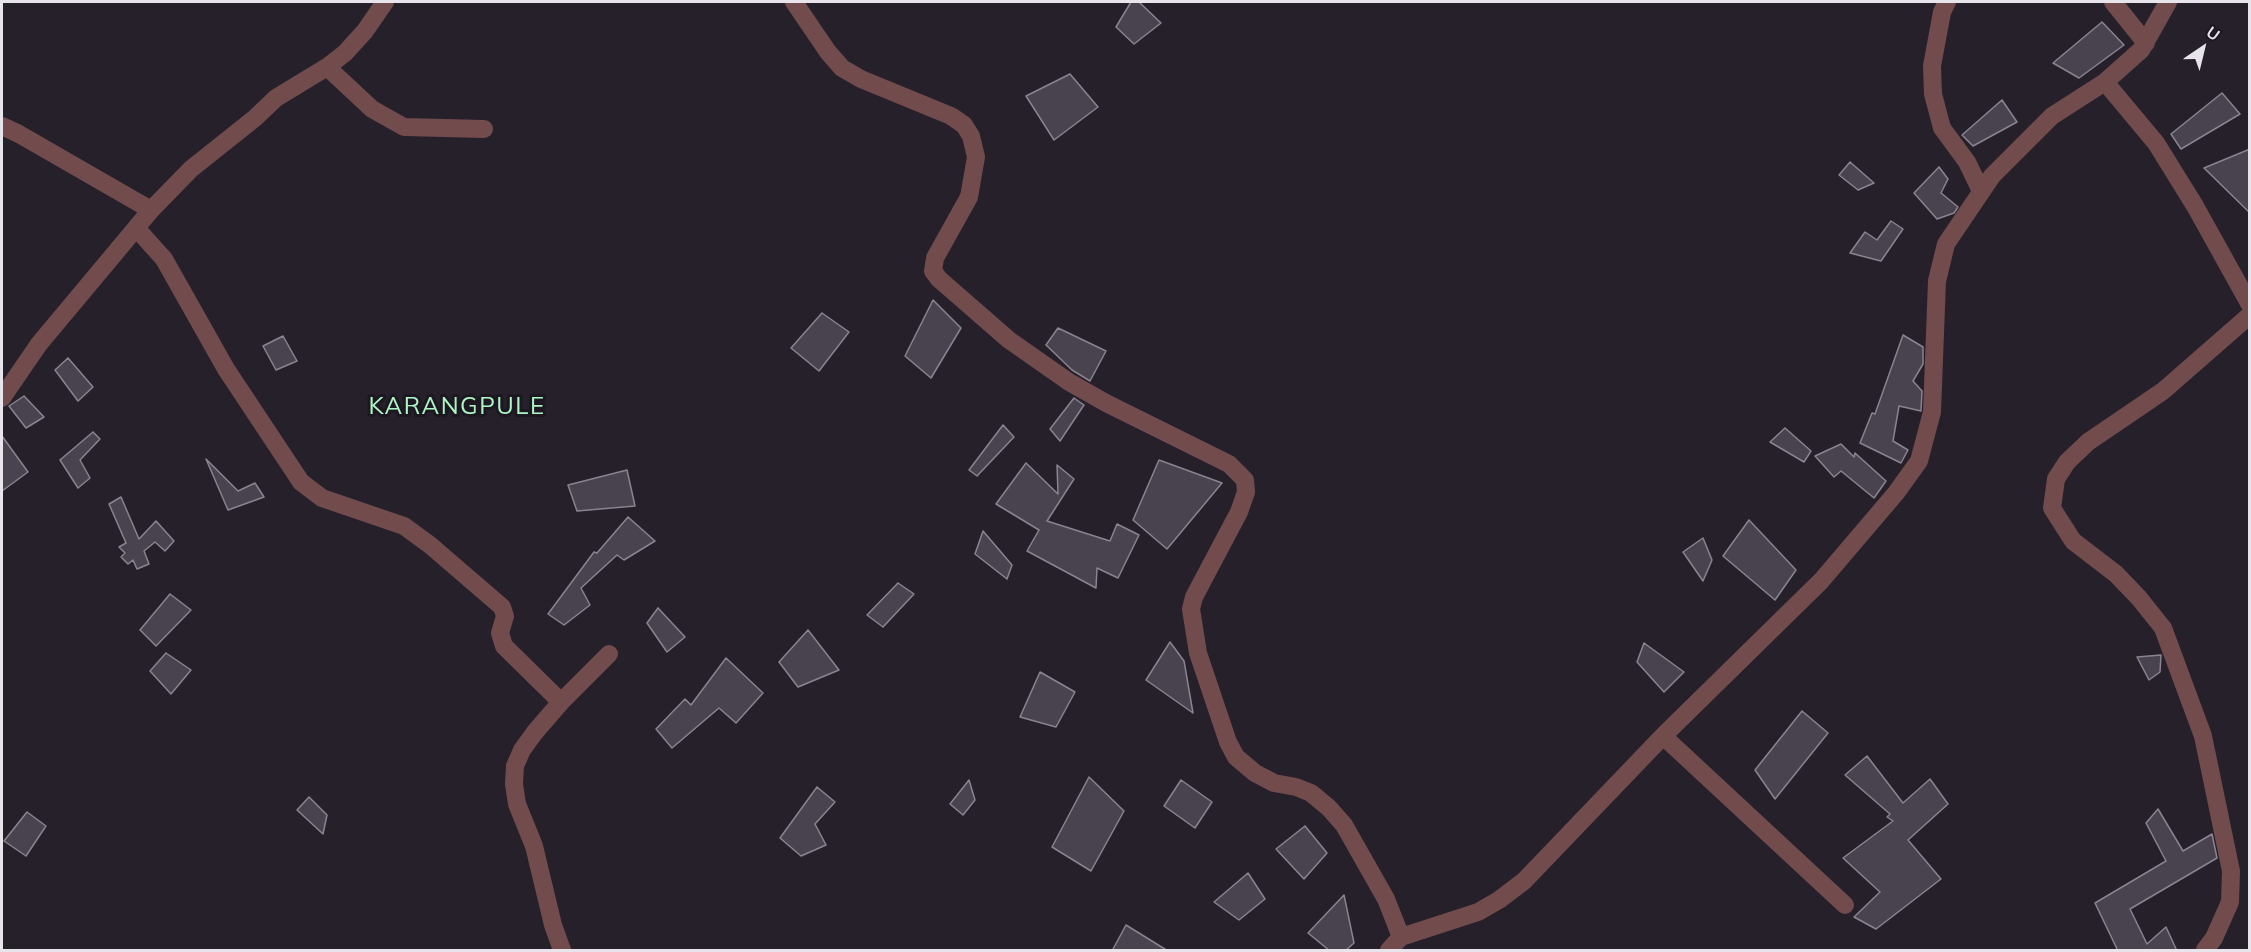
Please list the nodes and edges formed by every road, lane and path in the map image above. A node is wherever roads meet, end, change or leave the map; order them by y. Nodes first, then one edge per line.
1 (385, 2) edge
2 (794, 2) edge
3 (1947, 2) edge
4 (2113, 2) edge
5 (2168, 2) edge
6 (2146, 43) junction
7 (327, 67) junction
8 (2105, 82) junction
9 (2, 126) edge
10 (484, 129) dead end
11 (1981, 191) junction
12 (151, 210) junction
13 (137, 230) junction
14 (2250, 305) edge
15 (2250, 315) edge
16 (2, 398) edge
17 (609, 654) dead end
18 (561, 702) junction
19 (1663, 736) junction
20 (1845, 905) dead end
21 (1401, 937) junction
22 (562, 951) edge
23 (1389, 951) edge
24 (2205, 951) edge

1 - 7 street
2 - 21 street
3 - 11 street
4 - 6 street
5 - 6 street
6 - 8 street
7 - 10 street
7 - 12 street
8 - 11 street
8 - 14 street
9 - 12 street
11 - 19 street
12 - 13 street
13 - 16 street
13 - 18 street
15 - 24 street
17 - 18 street
18 - 22 street
19 - 20 street
19 - 21 street
21 - 23 street

